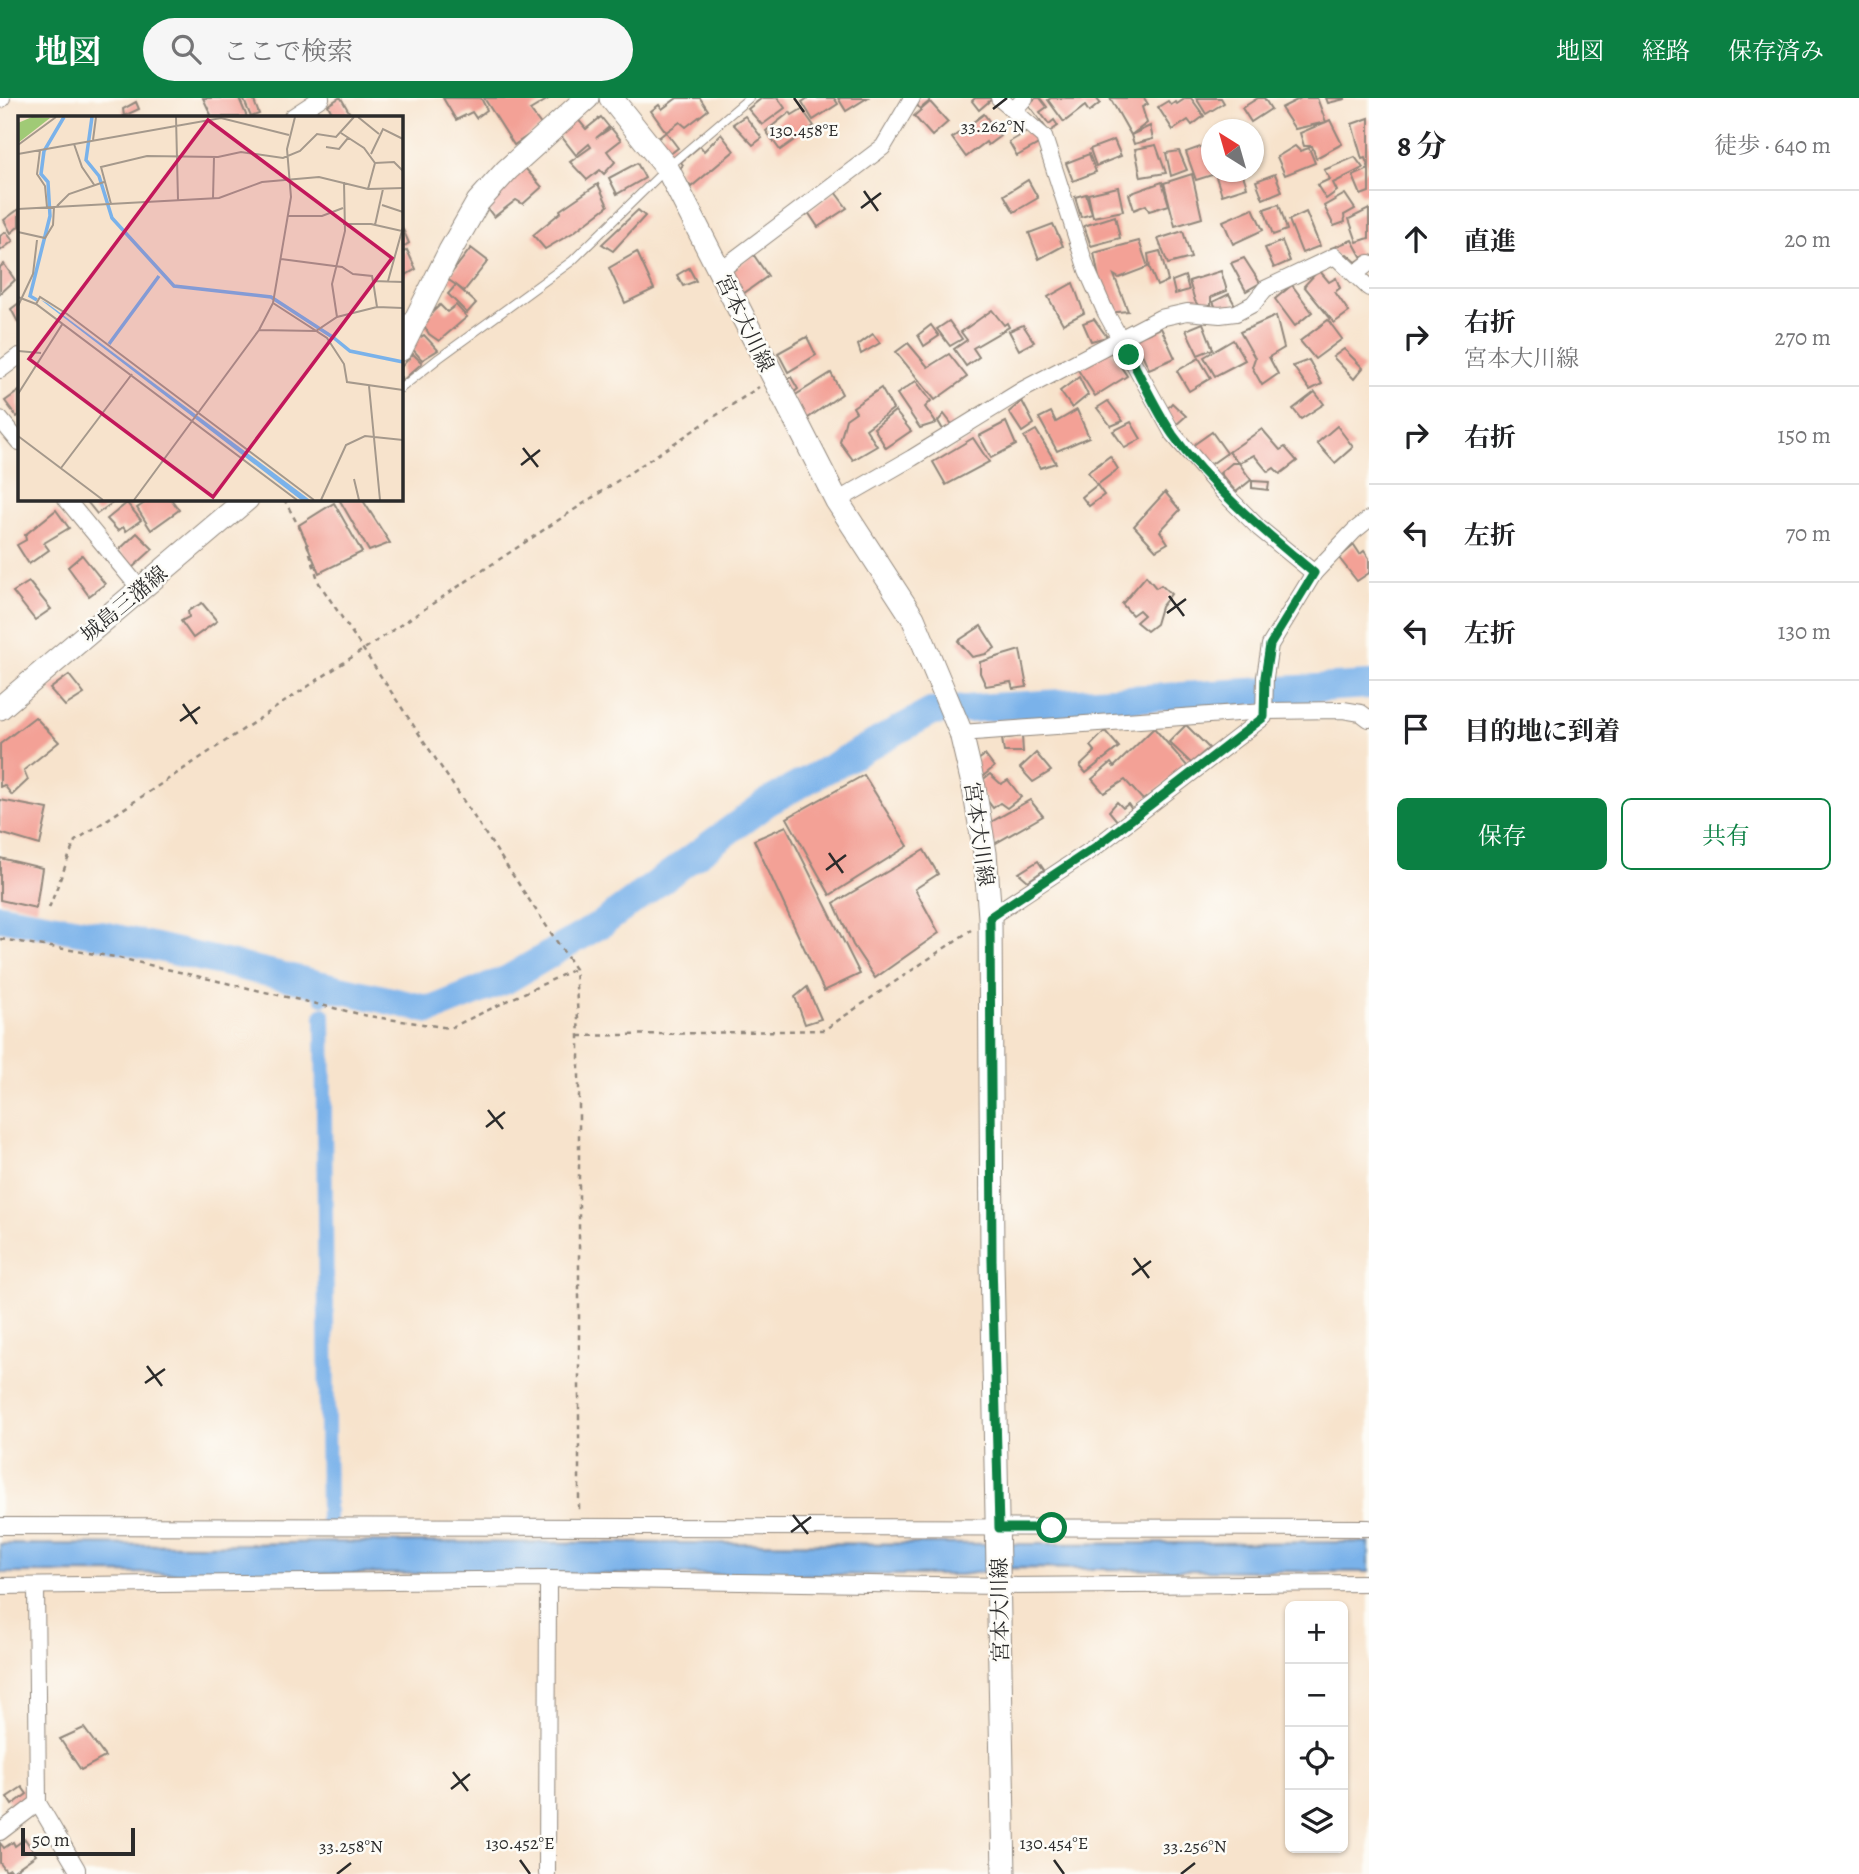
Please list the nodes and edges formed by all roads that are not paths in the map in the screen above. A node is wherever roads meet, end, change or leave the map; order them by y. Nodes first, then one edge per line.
1 (321, 98) edge
2 (587, 98) edge
3 (611, 98) edge
4 (749, 98) edge
5 (912, 98) edge
6 (999, 98) edge
7 (1025, 98) edge
8 (1013, 111) junction
9 (294, 116) edge
10 (667, 168) junction
11 (1369, 263) edge
12 (719, 271) junction
13 (1355, 274) junction
14 (1369, 288) edge
15 (1121, 338) junction
16 (402, 347) edge
17 (18, 357) edge
18 (0, 370) edge
19 (402, 387) edge
20 (0, 418) edge
21 (18, 441) edge
22 (67, 500) edge
23 (246, 500) edge
24 (837, 501) junction
25 (1369, 519) edge
26 (1314, 573) junction
27 (141, 590) junction
28 (0, 708) edge
29 (1265, 711) junction
30 (1369, 719) edge
31 (959, 728) junction
32 (990, 917) junction
33 (0, 1525) edge
34 (1369, 1528) edge
35 (999, 1534) junction
36 (548, 1579) junction
37 (999, 1581) junction
38 (1369, 1583) edge
39 (0, 1586) edge
40 (36, 1586) junction
41 (38, 1803) junction
42 (0, 1832) edge
43 (77, 1874) edge
44 (547, 1874) edge
45 (1004, 1874) edge

1 - 9 street
2 - 16 main road
3 - 10 main road, 宮本大川線
4 - 10 lane
5 - 12 street
6 - 8 street
7 - 8 street
8 - 15 street
10 - 12 main road, 宮本大川線
10 - 19 lane
11 - 13 street
12 - 24 main road, 宮本大川線
13 - 14 street
13 - 15 street
15 - 24 street
15 - 26 street
17 - 18 street
20 - 21 street
22 - 27 street
23 - 27 main road, 城島三潴線
24 - 31 main road, 宮本大川線
25 - 26 street
26 - 29 street
27 - 28 main road, 城島三潴線
29 - 30 street
29 - 31 street
29 - 32 street
31 - 32 main road, 宮本大川線
32 - 35 main road, 宮本大川線
33 - 35 street
34 - 35 street
35 - 37 main road, 宮本大川線
36 - 37 street
36 - 40 street
36 - 44 street
37 - 38 street
37 - 45 main road, 宮本大川線
39 - 40 street
40 - 41 street
41 - 42 street
41 - 43 street

